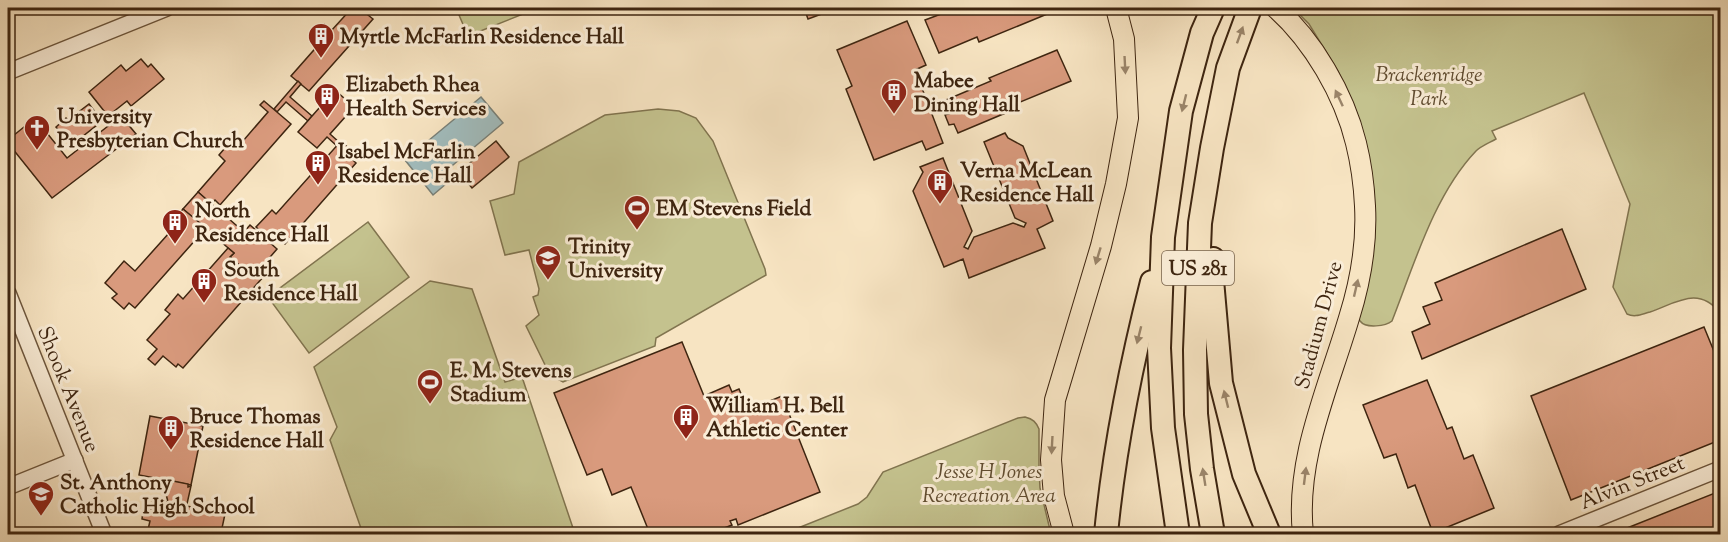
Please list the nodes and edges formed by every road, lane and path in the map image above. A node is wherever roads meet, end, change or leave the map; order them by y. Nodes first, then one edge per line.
1 (167, 8) edge
2 (1116, 8) edge
3 (1213, 8) edge
4 (1250, 8) edge
5 (1276, 8) edge
6 (1228, 68) junction
7 (8, 72) edge
8 (1163, 237) junction
9 (8, 293) edge
10 (75, 460) junction
11 (1720, 469) edge
12 (8, 487) edge
13 (104, 534) edge
14 (1064, 534) edge
15 (1106, 534) edge
16 (1178, 534) edge
17 (1213, 534) edge
18 (1269, 534) edge
19 (1303, 534) edge
20 (1559, 534) edge

1 - 7 street
2 -> 14 main road
3 -> 8 highway, US 281
6 -> 4 highway, US 281
19 -> 5 main road, Stadium Drive
17 -> 6 highway, US 281
18 -> 6 highway
8 -> 15 highway
8 - 16 highway, US 281
9 - 10 street, Shook Avenue
10 - 12 street
10 - 13 street, Shook Avenue
11 - 20 street, Alvin Street

